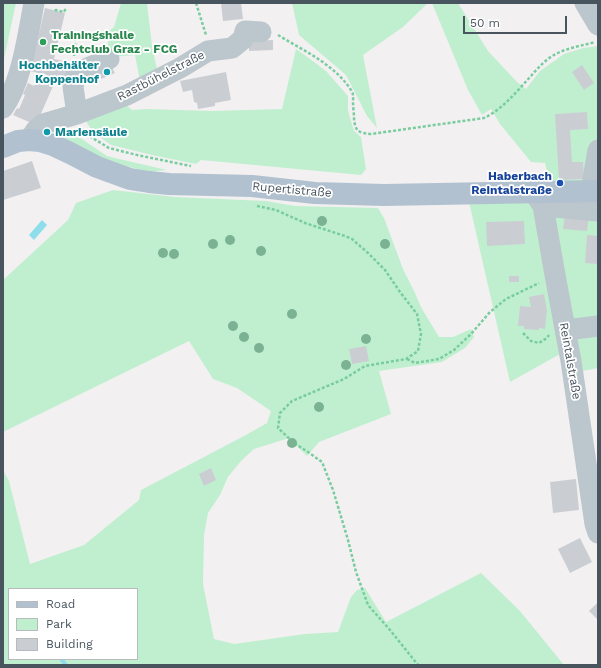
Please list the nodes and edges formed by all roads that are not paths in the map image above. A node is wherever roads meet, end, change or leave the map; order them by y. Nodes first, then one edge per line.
1 (34, 3) edge
2 (585, 3) edge
3 (598, 25) edge
4 (261, 32) road end
5 (109, 58) dead end
6 (3, 108) edge
7 (77, 114) junction
8 (29, 140) junction
9 (3, 147) edge
10 (598, 150) edge
11 (596, 198) edge
12 (539, 199) junction
13 (598, 326) edge
14 (557, 330) junction
15 (598, 533) edge

1 - 6 street
2 - 3 street
4 - 7 street, Rastbühelstraße
5 - 7 street
7 - 8 street, Rastbühelstraße
8 - 9 main road, Rupertistraße
8 - 12 main road, Rupertistraße
10 - 11 street, Rupertistraße
11 - 12 main road, Rupertistraße
12 - 14 street, Reintalstraße
13 - 14 street
14 - 15 street, Reintalstraße

